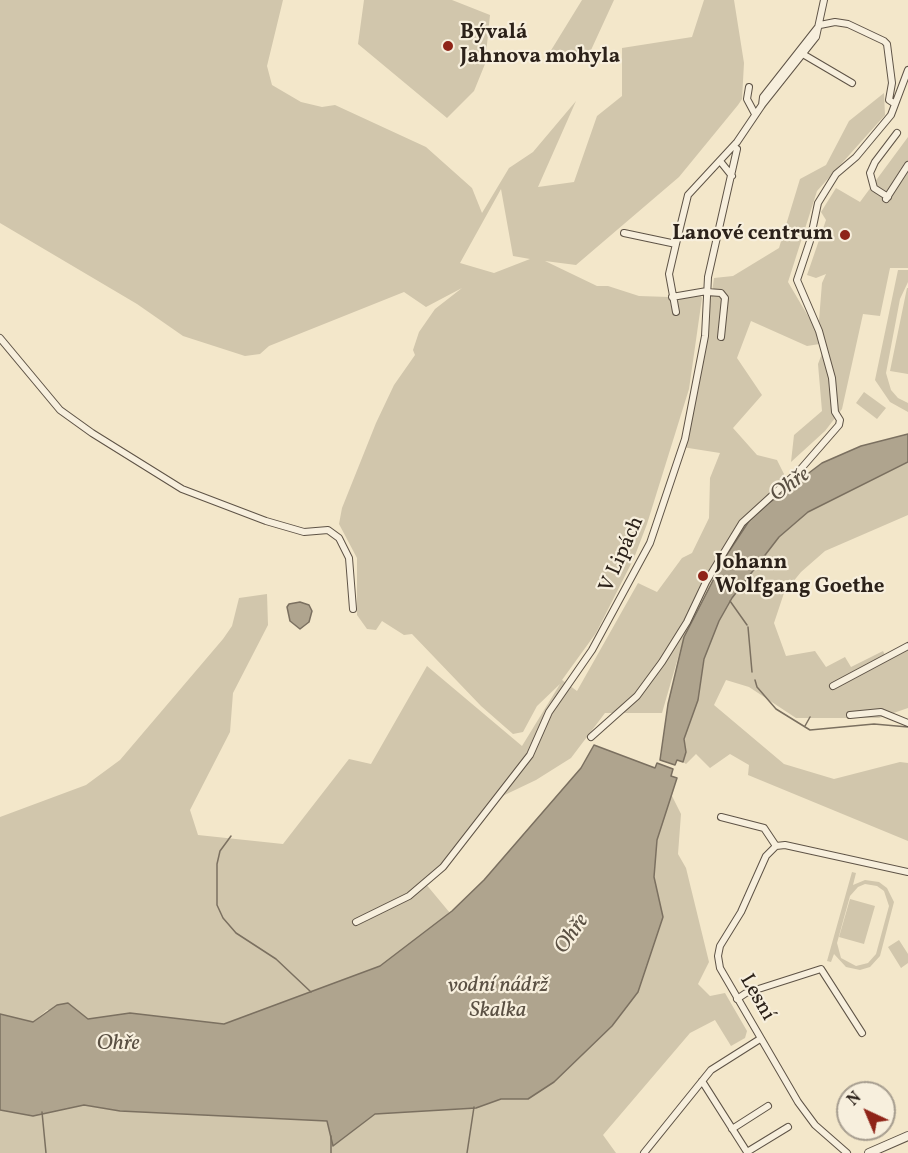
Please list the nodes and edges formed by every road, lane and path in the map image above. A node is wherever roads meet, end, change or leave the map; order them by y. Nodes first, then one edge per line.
1 (824, 0) edge
2 (820, 24) junction
3 (801, 52) junction
4 (908, 70) edge
5 (852, 83) dead end
6 (749, 87) dead end
7 (895, 104) junction
8 (755, 114) junction
9 (897, 133) dead end
10 (737, 149) dead end
11 (720, 161) junction
12 (908, 165) edge
13 (732, 176) junction
14 (624, 233) dead end
15 (676, 244) junction
16 (707, 291) junction
17 (672, 297) junction
18 (676, 312) dead end
19 (721, 337) dead end
20 (0, 338) edge
21 (353, 609) dead end
22 (908, 646) edge
23 (833, 686) dead end
24 (850, 715) dead end
25 (908, 723) edge
26 (591, 737) dead end
27 (721, 817) dead end
28 (776, 846) junction
29 (908, 872) edge
30 (356, 922) dead end
31 (737, 999) junction
32 (862, 1033) dead end
33 (760, 1039) junction
34 (702, 1081) junction
35 (768, 1106) dead end
36 (788, 1127) dead end
37 (732, 1129) junction
38 (908, 1136) edge
39 (644, 1153) edge
40 (848, 1153) edge
41 (869, 1153) edge

1 - 2 street
2 - 3 street
2 - 7 street
3 - 5 street
3 - 8 street
4 - 7 street
6 - 8 street
7 - 26 street
8 - 11 street
9 - 12 street
10 - 13 street, V Lipách
11 - 13 street
11 - 15 street
13 - 16 street, V Lipách
14 - 15 street
15 - 17 street
16 - 17 street
16 - 19 street
16 - 30 street, V Lipách
17 - 18 street
20 - 21 street
22 - 23 street
24 - 25 street
27 - 28 street
28 - 29 street
28 - 31 street, Lesní
31 - 32 street
31 - 33 street, Lesní
33 - 34 street
33 - 40 street, Lesní
34 - 37 street
34 - 39 street
35 - 37 street
36 - 37 street
38 - 41 street

